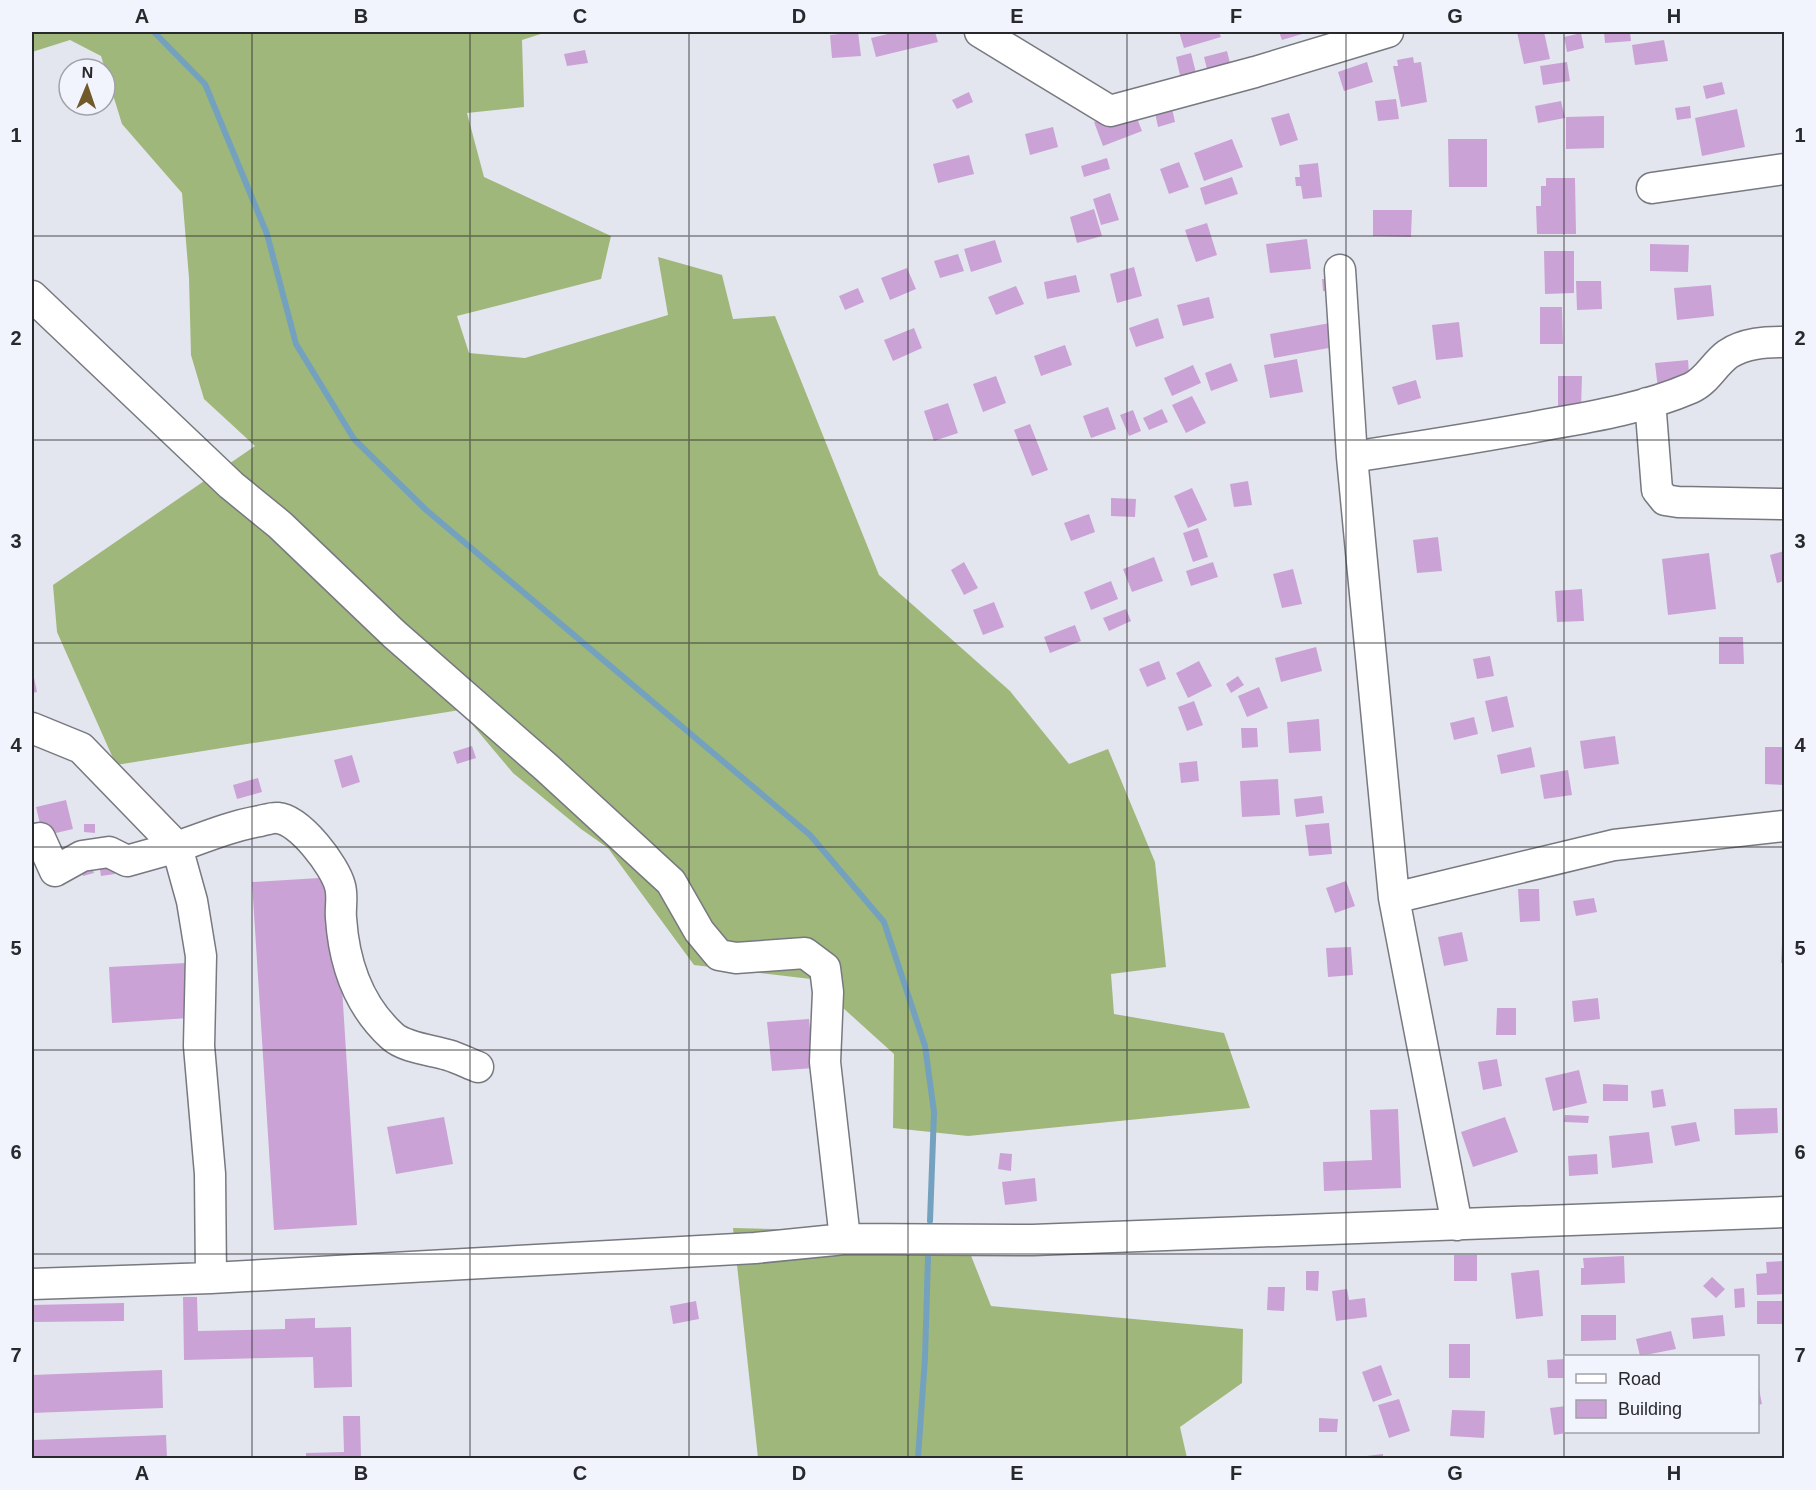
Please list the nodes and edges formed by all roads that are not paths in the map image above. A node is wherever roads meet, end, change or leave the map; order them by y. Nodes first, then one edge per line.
1 (980, 32) edge
2 (1388, 32) edge
3 (1785, 169) edge
4 (1652, 188) dead end
5 (1340, 270) dead end
6 (32, 296) edge
7 (1785, 342) edge
8 (1647, 403) junction
9 (1352, 458) junction
10 (1785, 504) edge
11 (32, 728) edge
12 (1785, 826) edge
13 (32, 840) edge
14 (177, 847) junction
15 (1394, 898) junction
16 (478, 1067) dead end
17 (1785, 1212) edge
18 (1457, 1225) junction
19 (844, 1239) junction
20 (211, 1278) junction
21 (32, 1284) edge

1 - 2 street
3 - 4 street
5 - 9 street
6 - 19 street
7 - 8 street
8 - 9 street
8 - 10 street
9 - 15 street
11 - 14 street
12 - 15 street
13 - 14 street
14 - 16 street
14 - 20 street
15 - 18 street
17 - 18 street
18 - 19 street
19 - 20 street
20 - 21 street

